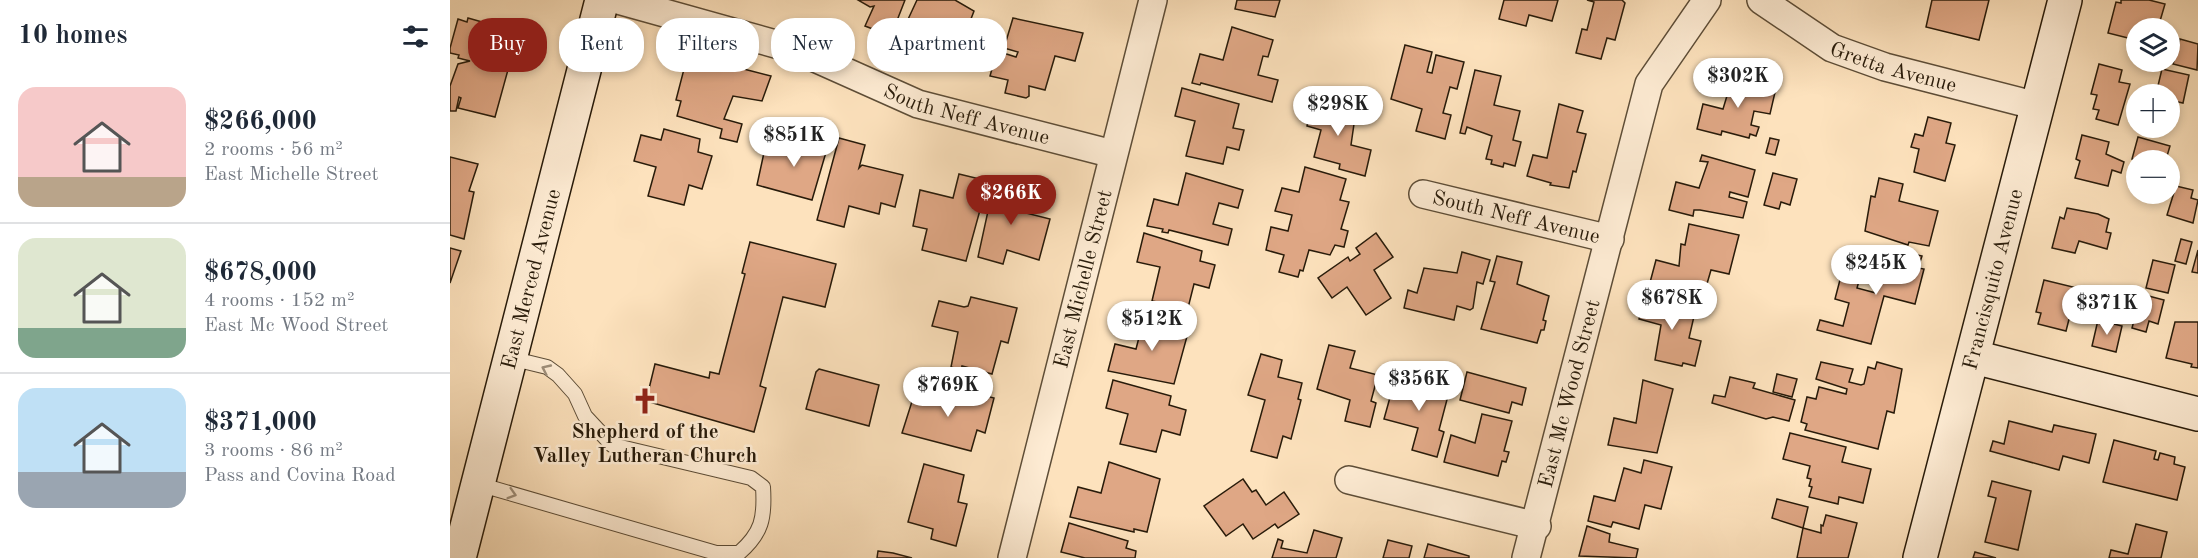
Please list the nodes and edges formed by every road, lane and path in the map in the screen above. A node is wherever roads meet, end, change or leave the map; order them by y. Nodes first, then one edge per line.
1 (602, 0) edge
2 (618, 0) edge
3 (1153, 0) edge
4 (1707, 0) edge
5 (1761, 0) edge
6 (2065, 0) edge
7 (2037, 106) junction
8 (1113, 154) junction
9 (1423, 194) dead end
10 (1610, 240) junction
11 (1974, 357) junction
12 (510, 358) junction
13 (2198, 414) edge
14 (1349, 480) dead end
15 (478, 484) junction
16 (1536, 526) junction
17 (459, 558) edge
18 (1012, 558) edge
19 (1526, 558) edge
20 (1920, 558) edge

1 - 12 street, East Merced Avenue
2 - 8 street, South Neff Avenue
3 - 8 street, East Michelle Street
4 - 10 street, East Mc Wood Street
5 - 7 street, Gretta Avenue
6 - 7 street, Francisquito Avenue
7 - 11 street, Francisquito Avenue
8 - 18 street, East Michelle Street
9 - 10 street, South Neff Avenue
10 - 16 street, East Mc Wood Street
11 - 13 street
11 - 20 street, Francisquito Avenue
12 - 15 street, East Merced Avenue
15 -> 12 lane
14 - 16 street
15 - 17 street, East Merced Avenue
16 - 19 street, East Mc Wood Street

